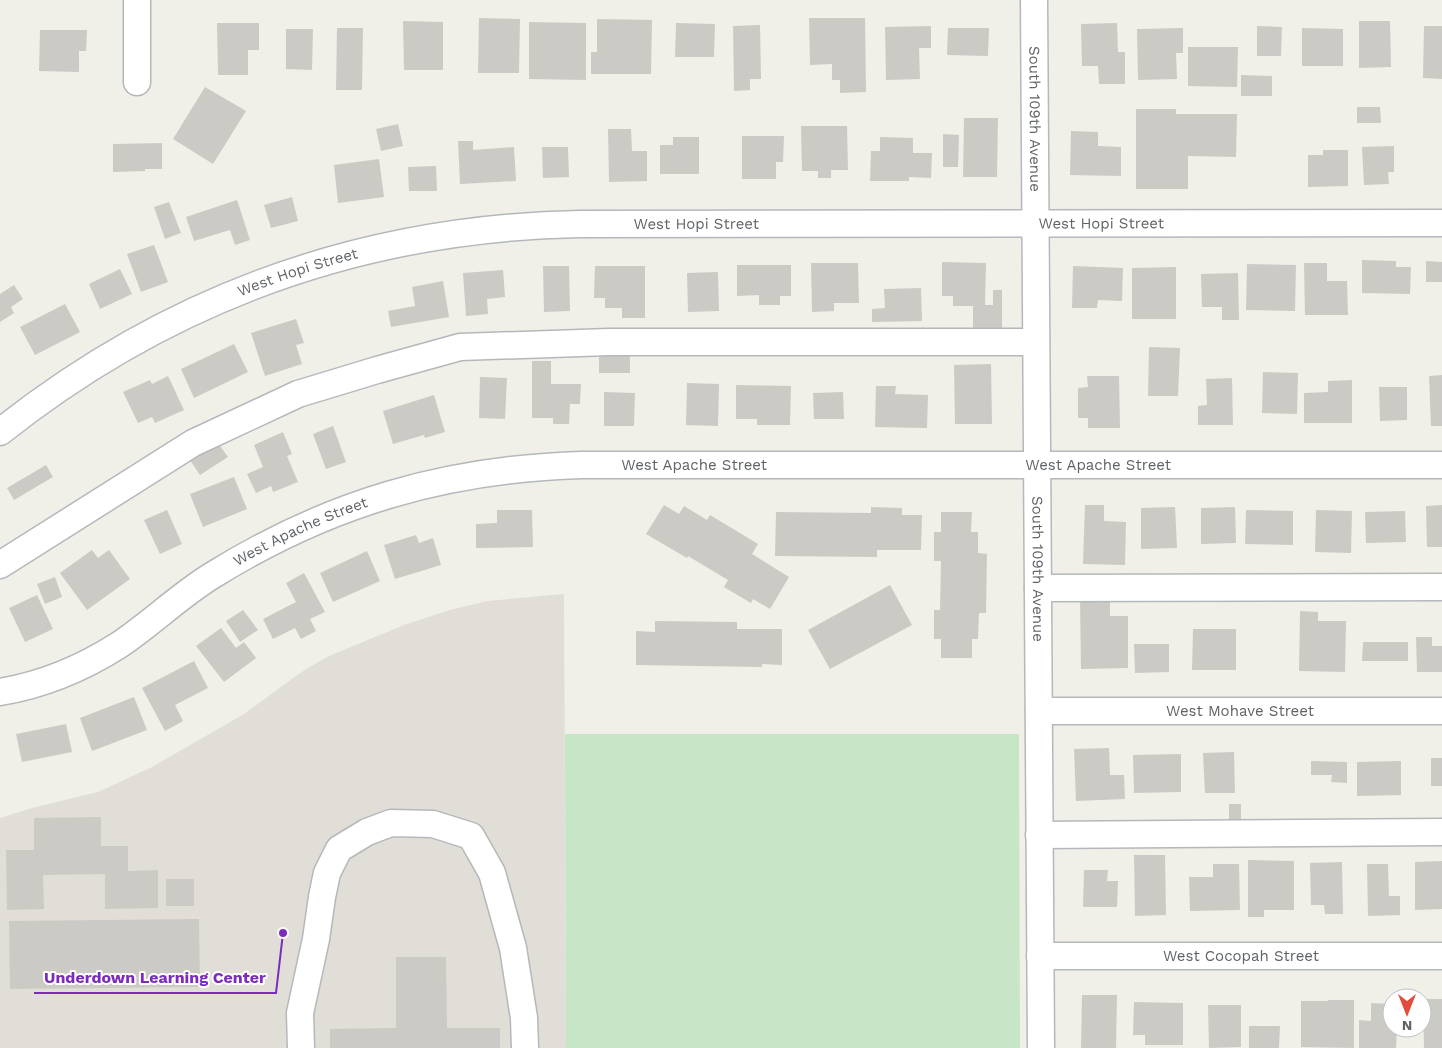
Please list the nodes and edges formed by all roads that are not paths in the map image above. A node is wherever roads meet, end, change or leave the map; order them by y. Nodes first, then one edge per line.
1 (137, 0) edge
2 (1034, 0) edge
3 (137, 82) dead end
4 (1035, 223) junction
5 (1442, 223) edge
6 (1036, 342) junction
7 (0, 432) edge
8 (1037, 464) junction
9 (1442, 465) edge
10 (0, 565) edge
11 (1442, 587) edge
12 (1038, 588) junction
13 (0, 692) edge
14 (1039, 711) junction
15 (1442, 711) edge
16 (1442, 832) edge
17 (1039, 835) junction
18 (1040, 956) junction
19 (1442, 956) edge
20 (301, 1048) edge
21 (525, 1048) edge
22 (1040, 1048) edge

1 - 3 street
2 - 4 street, South 109th Avenue
4 - 5 street, West Hopi Street
4 - 6 street, South 109th Avenue
4 - 7 street, West Hopi Street
6 - 8 street, South 109th Avenue
6 - 10 street
8 - 9 street, West Apache Street
8 - 12 street, South 109th Avenue
8 - 13 street, West Apache Street
11 - 12 street
12 - 14 street, South 109th Avenue
14 - 15 street, West Mohave Street
14 - 17 street, South 109th Avenue
16 - 17 street
17 - 18 street, South 109th Avenue
18 - 19 street, West Cocopah Street
18 - 22 street, South 109th Avenue
20 - 21 street

